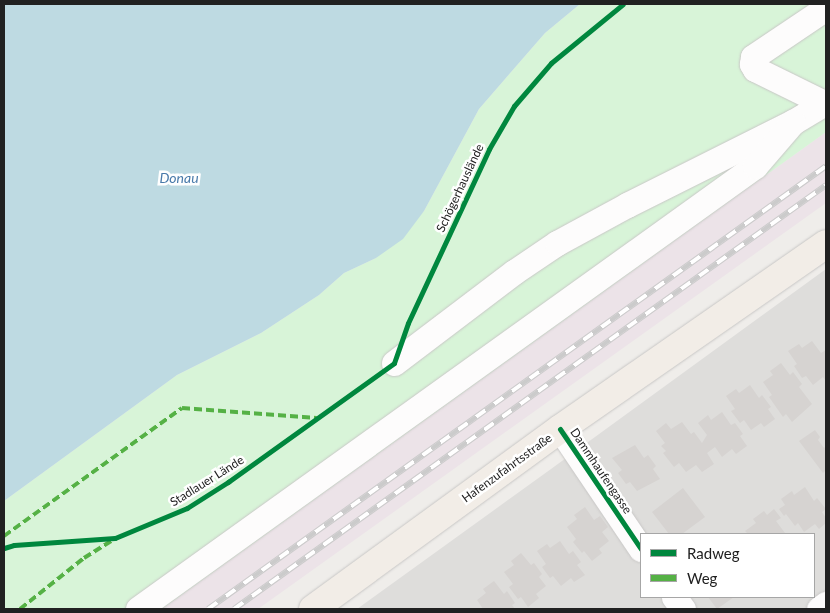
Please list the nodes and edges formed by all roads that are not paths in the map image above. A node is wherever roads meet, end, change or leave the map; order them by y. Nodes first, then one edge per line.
1 (826, 8) edge
2 (825, 103) edge
3 (793, 122) junction
4 (826, 244) edge
5 (394, 363) dead end
6 (560, 429) junction
7 (640, 547) edge
8 (675, 598) edge
9 (826, 604) edge
10 (138, 609) edge
11 (313, 609) edge
12 (683, 609) edge
13 (819, 609) edge

1 - 2 street
2 - 3 street
3 - 5 street
3 - 10 street
4 - 6 main road, Hafenzufahrtsstraße
6 - 7 street, Dammhaufengasse
6 - 11 main road, Hafenzufahrtsstraße
8 - 12 street
9 - 13 street

